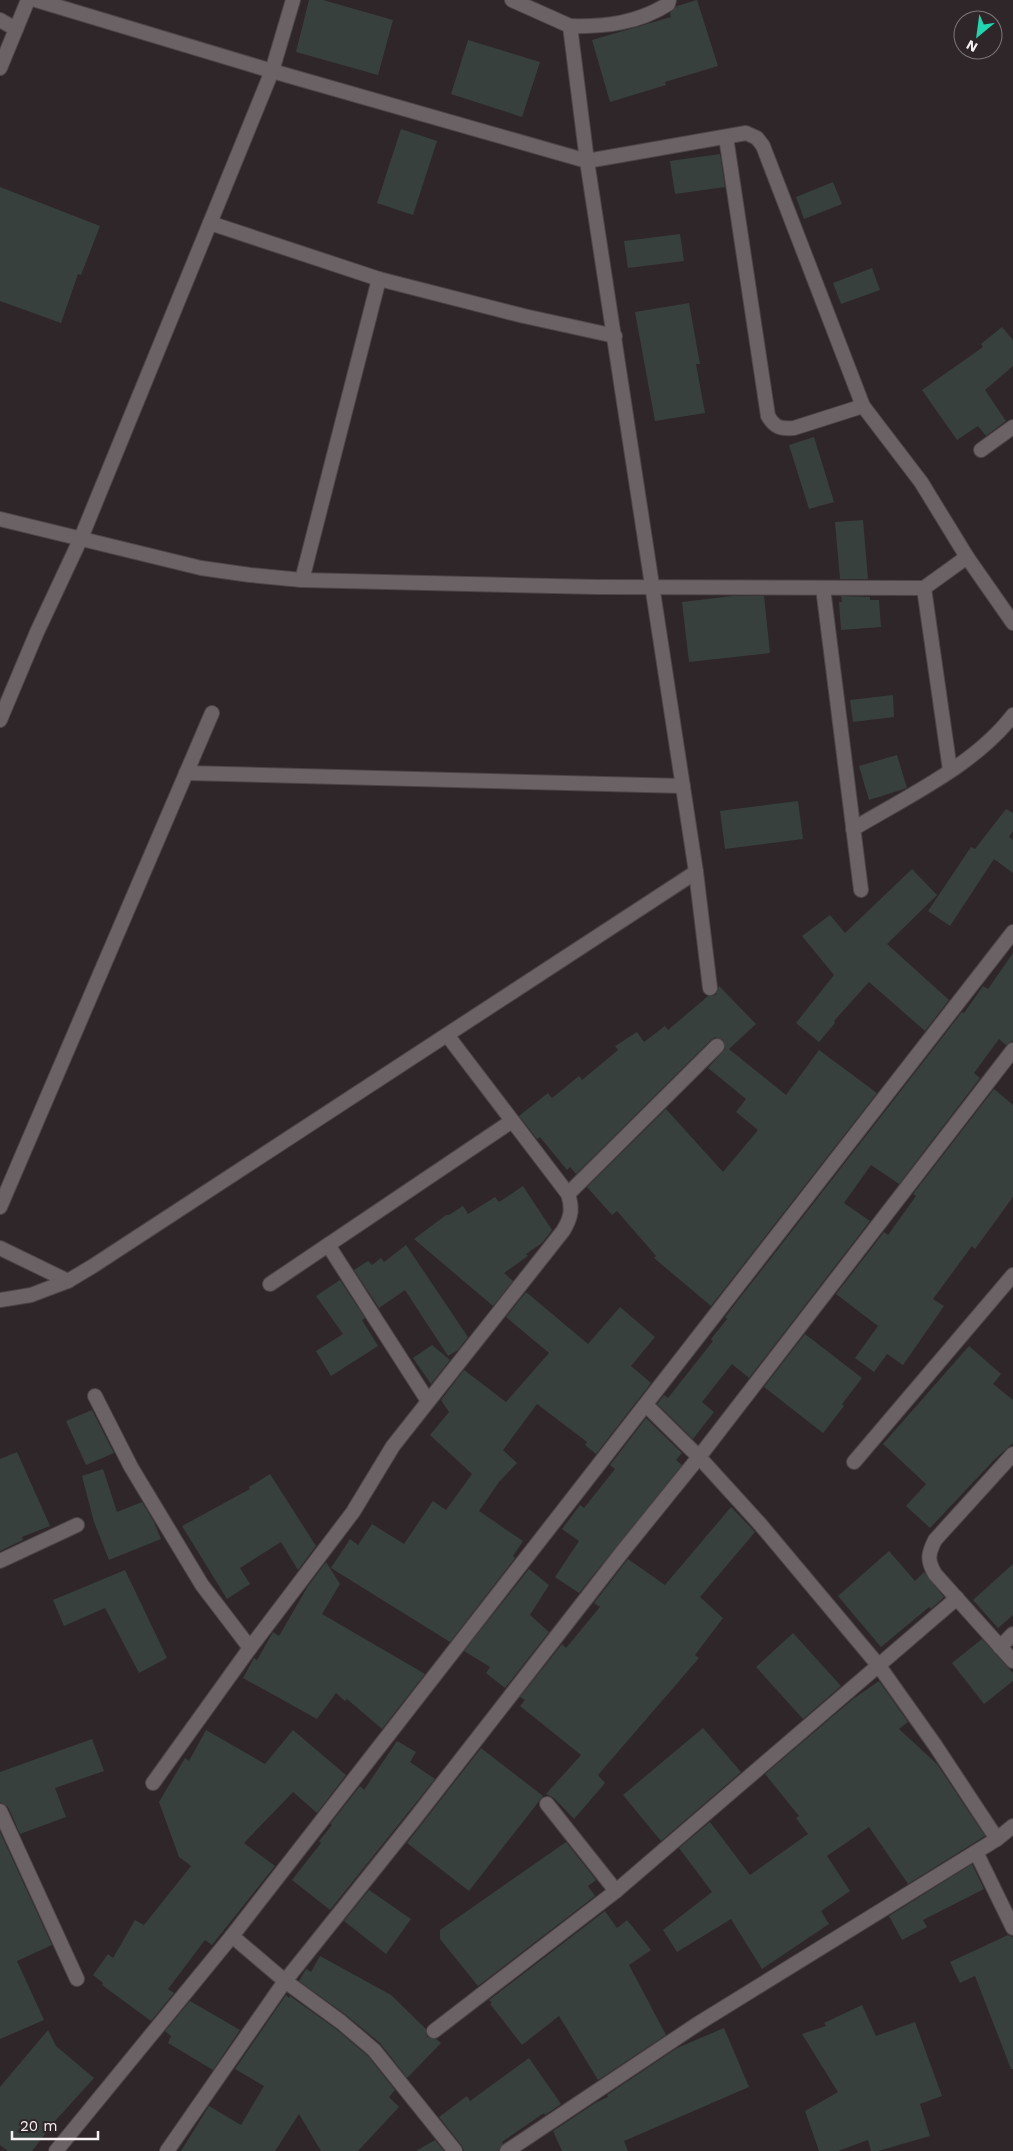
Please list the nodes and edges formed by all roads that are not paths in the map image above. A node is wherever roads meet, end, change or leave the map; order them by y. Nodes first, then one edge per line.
1 (28, 0) edge
2 (36, 0) edge
3 (293, 0) edge
4 (512, 0) edge
5 (669, 0) edge
6 (0, 20) edge
7 (570, 26) junction
8 (16, 29) junction
9 (0, 68) edge
10 (272, 71) junction
11 (726, 137) junction
12 (587, 161) junction
13 (210, 223) junction
14 (380, 278) junction
15 (615, 336) junction
16 (864, 406) junction
17 (1013, 427) edge
18 (981, 450) dead end
19 (0, 519) edge
20 (81, 538) junction
21 (967, 557) junction
22 (302, 580) junction
23 (652, 586) junction
24 (823, 588) junction
25 (924, 588) junction
26 (1013, 623) edge
27 (212, 713) dead end
28 (1013, 715) edge
29 (0, 720) edge
30 (950, 770) junction
31 (186, 773) junction
32 (682, 786) junction
33 (853, 829) junction
34 (696, 872) junction
35 (861, 890) dead end
36 (1013, 932) edge
37 (710, 988) dead end
38 (447, 1035) junction
39 (717, 1046) dead end
40 (1013, 1050) edge
41 (512, 1120) junction
42 (568, 1194) junction
43 (0, 1208) edge
44 (328, 1245) junction
45 (0, 1248) edge
46 (1013, 1274) edge
47 (68, 1281) junction
48 (270, 1284) dead end
49 (0, 1300) edge
50 (95, 1396) dead end
51 (428, 1401) junction
52 (646, 1405) junction
53 (1013, 1454) edge
54 (699, 1457) junction
55 (854, 1462) dead end
56 (77, 1525) dead end
57 (0, 1561) edge
58 (957, 1598) junction
59 (1013, 1634) edge
60 (1000, 1647) junction
61 (250, 1648) junction
62 (1013, 1661) edge
63 (879, 1666) junction
64 (153, 1783) dead end
65 (548, 1804) dead end
66 (0, 1812) edge
67 (1013, 1826) edge
68 (997, 1839) junction
69 (976, 1852) junction
70 (616, 1891) junction
71 (1013, 1928) edge
72 (232, 1936) junction
73 (77, 1979) dead end
74 (285, 1981) junction
75 (434, 2031) dead end
76 (56, 2151) edge
77 (167, 2151) edge
78 (455, 2151) edge
79 (507, 2151) edge

1 - 8 street
2 - 10 street
3 - 10 street
4 - 7 street
5 - 7 street
6 - 8 street
7 - 12 street
8 - 9 street
10 - 12 street
10 - 13 street
11 - 12 street
11 - 16 street
11 - 16 street
12 - 15 street
13 - 14 street
13 - 20 street
14 - 15 street
14 - 22 street
15 - 23 street
16 - 21 street
17 - 18 street
19 - 20 street
20 - 22 street
20 - 29 street
21 - 25 street
21 - 26 street
22 - 23 street
23 - 24 street
23 - 32 street
24 - 25 street
24 - 33 street
25 - 30 street
27 - 31 street
28 - 30 street
30 - 33 street
31 - 32 street
31 - 43 street
32 - 34 street
33 - 35 street
34 - 37 street
34 - 38 street
36 - 52 street
38 - 41 street
38 - 47 street
39 - 42 street
40 - 54 street
41 - 42 street
41 - 44 street
42 - 51 street
44 - 48 street
44 - 51 street
45 - 47 street
46 - 55 street
47 - 49 street
50 - 61 street
51 - 61 street
52 - 54 street
52 - 72 street
53 - 58 street
54 - 63 street
54 - 74 street
56 - 57 street
58 - 60 street
58 - 63 street
59 - 60 street
60 - 62 street
61 - 64 street
63 - 68 street
63 - 70 street
65 - 70 street
66 - 73 street
67 - 68 street
68 - 69 street
69 - 71 street
69 - 79 street
70 - 75 street
72 - 74 street
72 - 76 street
74 - 77 street
74 - 78 street

